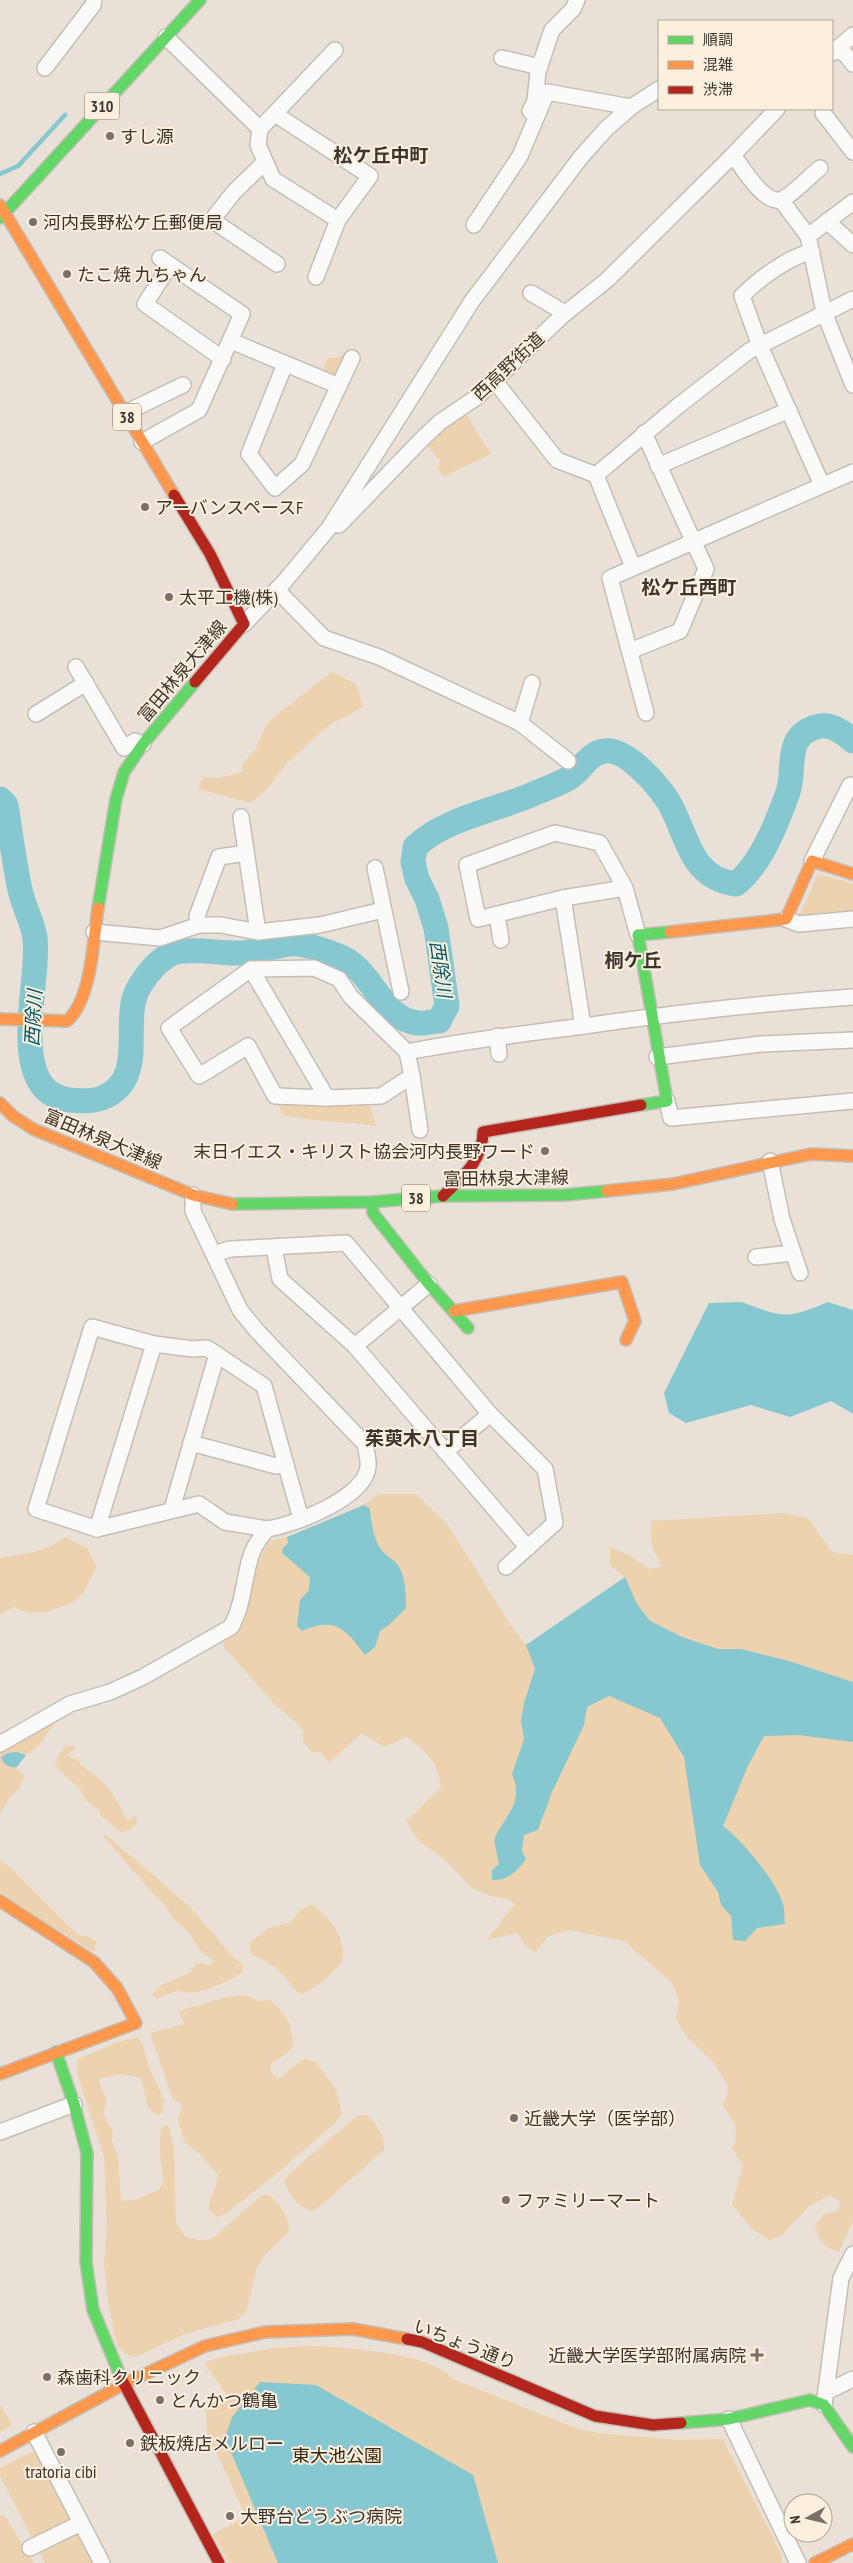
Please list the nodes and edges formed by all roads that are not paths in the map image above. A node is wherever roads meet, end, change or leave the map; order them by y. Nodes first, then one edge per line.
1 (94, 0) edge
2 (200, 0) edge
3 (577, 0) edge
4 (853, 35) edge
5 (166, 37) junction
6 (334, 50) dead end
7 (833, 50) edge
8 (502, 58) dead end
9 (853, 64) edge
10 (540, 67) junction
11 (45, 68) dead end
12 (658, 90) edge
13 (631, 107) junction
14 (776, 110) edge
15 (823, 113) dead end
16 (275, 114) junction
17 (260, 129) junction
18 (853, 152) edge
19 (733, 155) junction
20 (520, 156) junction
21 (265, 162) junction
22 (820, 168) dead end
23 (781, 200) junction
24 (853, 202) edge
25 (2, 212) edge
26 (338, 220) junction
27 (827, 221) junction
28 (474, 225) dead end
29 (808, 236) junction
30 (853, 245) edge
31 (812, 252) junction
32 (277, 264) dead end
33 (316, 277) dead end
34 (531, 293) dead end
35 (852, 302) edge
36 (824, 312) junction
37 (565, 313) junction
38 (230, 341) junction
39 (760, 346) junction
40 (352, 358) dead end
41 (223, 359) junction
42 (286, 364) junction
43 (494, 380) junction
44 (183, 385) dead end
45 (853, 385) edge
46 (339, 386) junction
47 (788, 410) junction
48 (125, 414) junction
49 (644, 433) junction
50 (142, 442) junction
51 (658, 466) junction
52 (853, 472) edge
53 (596, 475) junction
54 (822, 485) junction
55 (329, 528) junction
56 (694, 543) junction
57 (633, 567) junction
58 (277, 590) junction
59 (244, 624) junction
60 (630, 651) junction
61 (76, 667) dead end
62 (86, 683) junction
63 (532, 683) dead end
64 (646, 713) dead end
65 (36, 714) dead end
66 (520, 723) junction
67 (143, 744) junction
68 (568, 761) dead end
69 (853, 787) edge
70 (242, 817) dead end
71 (246, 853) junction
72 (812, 861) junction
73 (853, 874) edge
74 (381, 876) dead end
75 (625, 888) junction
76 (563, 898) junction
77 (384, 910) junction
78 (497, 916) junction
79 (786, 919) junction
80 (853, 919) edge
81 (199, 925) junction
82 (94, 932) junction
83 (258, 932) junction
84 (638, 935) junction
85 (501, 940) dead end
86 (252, 969) junction
87 (402, 992) dead end
88 (853, 997) edge
89 (651, 1016) junction
90 (3, 1019) edge
91 (583, 1026) junction
92 (497, 1036) junction
93 (853, 1040) edge
94 (407, 1052) junction
95 (499, 1054) dead end
96 (657, 1057) junction
97 (412, 1076) junction
98 (327, 1098) junction
99 (667, 1101) junction
100 (853, 1101) edge
101 (0, 1102) edge
102 (420, 1130) dead end
103 (853, 1156) edge
104 (770, 1161) junction
105 (193, 1195) junction
106 (444, 1196) junction
107 (372, 1202) junction
108 (274, 1247) junction
109 (794, 1253) junction
110 (214, 1254) junction
111 (756, 1257) dead end
112 (800, 1273) dead end
113 (429, 1284) junction
114 (400, 1308) junction
115 (454, 1311) junction
116 (468, 1328) dead end
117 (626, 1340) dead end
118 (154, 1344) junction
119 (355, 1346) junction
120 (217, 1354) junction
121 (490, 1414) junction
122 (191, 1443) junction
123 (445, 1452) junction
124 (286, 1464) junction
125 (172, 1509) junction
126 (301, 1520) junction
127 (97, 1528) junction
128 (267, 1529) junction
129 (528, 1548) junction
130 (506, 1567) dead end
131 (0, 1744) edge
132 (0, 1900) edge
133 (56, 2052) junction
134 (0, 2074) edge
135 (74, 2104) junction
136 (0, 2132) edge
137 (853, 2254) edge
138 (853, 2379) edge
139 (124, 2384) junction
140 (825, 2398) junction
141 (729, 2419) junction
142 (34, 2432) junction
143 (853, 2447) edge
144 (0, 2451) edge
145 (81, 2523) junction
146 (30, 2548) dead end
147 (847, 2552) edge
148 (102, 2563) edge
149 (219, 2563) edge
150 (798, 2563) edge
151 (816, 2563) edge

1 - 11 street
2 - 5 main road, 310
3 - 10 street
4 - 7 street
5 - 17 street
5 - 25 main road, 310
6 - 16 street
7 - 9 street
8 - 10 street
10 - 20 street
12 - 13 street
13 - 20 street
13 - 55 street
14 - 19 street, 西高野街道
15 - 18 street
16 - 17 street
16 - 26 street
17 - 21 street
19 - 23 street
19 - 37 street, 西高野街道
20 - 28 street
21 - 26 street
21 - 32 street
22 - 23 street
23 - 29 street
24 - 27 street
25 - 48 main road, 富田林泉大津線 / 38
26 - 33 street
27 - 29 street
27 - 30 street
29 - 31 street
31 - 36 street
31 - 39 street
34 - 37 street
35 - 36 street
36 - 39 street
36 - 45 street
37 - 43 street, 西高野街道
38 - 41 street
38 - 41 street
38 - 42 street
39 - 47 street
39 - 49 street
40 - 46 street
41 - 50 street
42 - 46 street
42 - 46 street
43 - 53 street
43 - 55 street, 西高野街道
44 - 48 street
47 - 51 street
47 - 54 street
48 - 50 main road, 富田林泉大津線 / 38
49 - 51 street
49 - 53 street
50 - 59 main road, 富田林泉大津線 / 38
51 - 56 street
52 - 54 street
53 - 57 street
54 - 56 street
55 - 58 street, 西高野街道
56 - 57 street
56 - 60 street
57 - 60 street
58 - 59 street, 西高野街道
58 - 66 street
59 - 67 main road, 富田林泉大津線
60 - 64 street
61 - 62 street
62 - 65 street
62 - 67 street
63 - 66 street
66 - 68 street
67 - 82 main road, 富田林泉大津線
69 - 72 street
70 - 71 street
71 - 81 street
71 - 83 street
72 - 73 main road
72 - 79 main road
74 - 77 street
75 - 76 street
75 - 78 street
75 - 84 street
76 - 78 street
76 - 91 street
77 - 83 street
77 - 87 street
78 - 85 street
79 - 80 street
79 - 84 main road
81 - 82 street
81 - 83 street
82 - 90 main road, 富田林泉大津線
84 - 89 main road
86 - 94 street
86 - 98 street
86 - 98 street
88 - 89 street
89 - 91 street
89 - 96 main road
91 - 92 street
92 - 94 street
92 - 95 street
93 - 96 street
94 - 97 street
96 - 99 main road
97 - 98 street
97 - 102 street
99 - 100 street
99 - 106 main road
101 - 105 main road, 富田林泉大津線 / 38
103 - 104 main road, 富田林泉大津線 / 38
104 - 106 main road, 富田林泉大津線 / 38
104 - 109 street
105 - 107 main road, 富田林泉大津線 / 38
105 - 110 street
106 - 107 main road, 富田林泉大津線 / 38
107 - 113 main road
108 - 110 street
108 - 114 street
108 - 119 street
109 - 111 street
109 - 112 street
110 - 126 street
113 - 114 street
113 - 115 main road
114 - 119 street
114 - 121 street
115 - 116 main road
115 - 117 main road
118 - 120 street
118 - 127 street
118 - 127 street
119 - 123 street
120 - 122 street
120 - 124 street
121 - 123 street
121 - 129 street
122 - 124 street
122 - 125 street
123 - 129 street
124 - 126 street
125 - 127 street
125 - 128 street
126 - 128 street
128 - 131 street
129 - 130 street
132 - 133 main road
133 - 134 main road
133 - 135 main road
135 - 136 street
135 - 139 main road
137 - 140 street
138 - 140 street
139 - 141 main road, いちょう通り
139 - 142 main road, いちょう通り
139 - 149 main road
140 - 141 main road, いちょう通り
140 - 143 main road
141 - 150 street
142 - 144 main road, いちょう通り
142 - 145 street
145 - 146 street
145 - 148 street
147 - 151 main road

